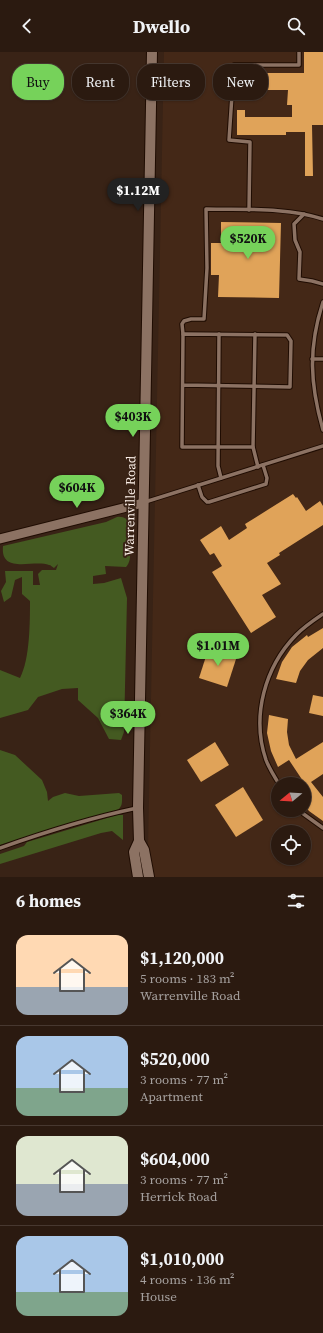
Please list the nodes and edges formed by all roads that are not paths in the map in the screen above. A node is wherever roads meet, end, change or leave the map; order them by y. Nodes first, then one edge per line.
1 (152, 52) edge
2 (299, 52) edge
3 (249, 210) junction
4 (304, 214) junction
5 (323, 217) edge
6 (323, 284) edge
7 (323, 302) edge
8 (183, 334) junction
9 (219, 334) junction
10 (255, 334) junction
11 (312, 359) junction
12 (323, 359) edge
13 (183, 386) junction
14 (219, 386) junction
15 (254, 386) junction
16 (323, 430) edge
17 (323, 446) edge
18 (218, 447) junction
19 (253, 447) junction
20 (263, 465) junction
21 (258, 467) junction
22 (221, 478) junction
23 (198, 485) junction
24 (143, 503) junction
25 (0, 539) edge
26 (323, 614) edge
27 (275, 777) edge
28 (138, 808) junction
29 (308, 817) edge
30 (323, 828) edge
31 (138, 841) junction
32 (0, 848) edge
33 (138, 877) edge
34 (149, 877) edge

1 - 24 main road, Warrenville Road
2 - 3 lane
3 - 4 lane
3 - 8 lane
4 - 5 lane
4 - 6 lane
7 - 11 lane
8 - 9 lane
8 - 13 lane
9 - 10 lane
9 - 14 lane
10 - 15 lane
10 - 15 lane
11 - 12 lane
11 - 16 lane
13 - 14 lane
13 - 18 lane
14 - 15 lane
14 - 18 lane
15 - 19 lane
17 - 20 lane
18 - 19 lane
18 - 22 lane
19 - 21 lane
20 - 21 lane
20 - 23 lane
21 - 22 lane
22 - 23 lane
23 - 24 lane
24 - 25 street
24 - 28 main road, Warrenville Road
26 - 27 lane
28 - 31 main road, Warrenville Road
28 - 32 lane
29 - 30 lane
31 - 33 main road, Warrenville Road
31 - 34 main road, Warrenville Road

